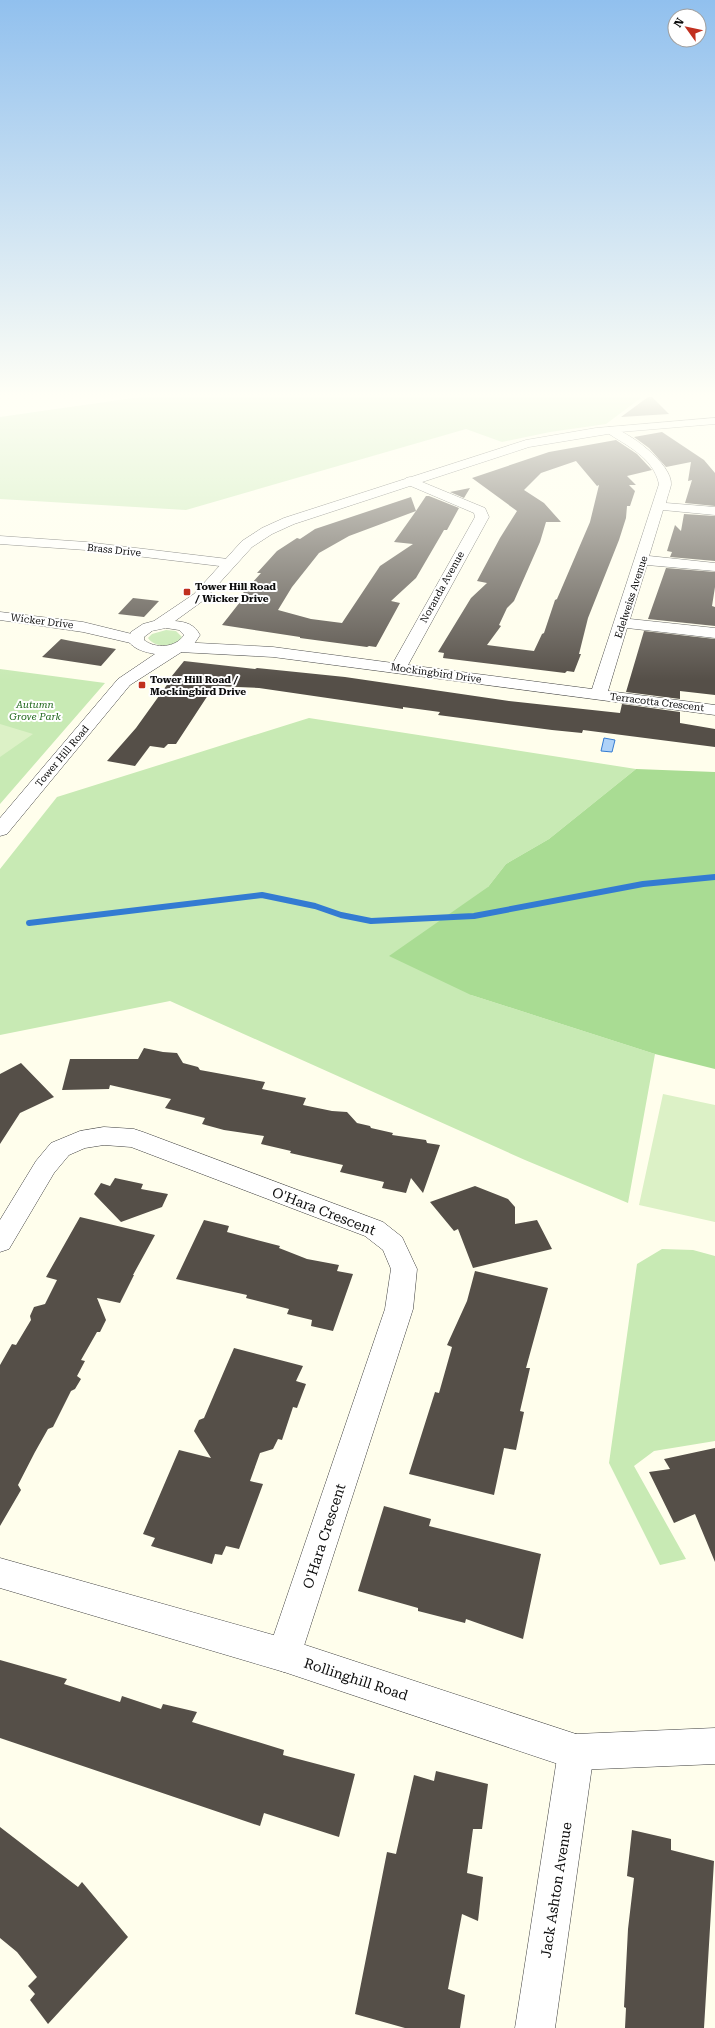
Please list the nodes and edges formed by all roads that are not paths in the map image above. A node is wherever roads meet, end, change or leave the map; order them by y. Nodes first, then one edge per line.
1 (378, 492) edge
2 (435, 492) edge
3 (663, 492) edge
4 (659, 506) junction
5 (715, 511) edge
6 (0, 540) edge
7 (643, 560) junction
8 (228, 563) junction
9 (715, 567) edge
10 (199, 597) junction
11 (0, 616) edge
12 (622, 623) junction
13 (160, 624) junction
14 (188, 630) junction
15 (715, 633) edge
16 (140, 638) junction
17 (177, 648) junction
18 (273, 652) junction
19 (398, 668) junction
20 (124, 682) junction
21 (599, 694) junction
22 (715, 710) edge
23 (0, 830) edge
24 (0, 1242) edge
25 (0, 1573) edge
26 (284, 1655) junction
27 (715, 1746) edge
28 (576, 1752) junction
29 (535, 2028) edge

1 - 8 street
2 - 19 street, Noranda Avenue
3 - 4 street, Edelweiss Avenue
4 - 5 street
4 - 7 street, Edelweiss Avenue
6 - 8 street, Brass Drive
7 - 9 street
7 - 12 street, Edelweiss Avenue
8 - 10 street
10 - 13 street
10 - 14 street
11 - 16 street, Wicker Drive
12 - 15 street
12 - 21 street, Edelweiss Avenue
13 - 14 street, Mockingbird Drive
13 - 16 street
14 - 17 street, Tower Hill Road
14 - 18 street, Mockingbird Drive
16 - 17 street, Wicker Drive
16 - 20 street, Tower Hill Road
17 - 18 street, Mockingbird Drive
17 - 20 street, Tower Hill Road
18 - 19 street, Mockingbird Drive
19 - 21 street, Mockingbird Drive
20 - 23 street, Tower Hill Road
21 - 22 street, Terracotta Crescent
24 - 26 street, O'Hara Crescent
25 - 26 street, Rollinghill Road
26 - 28 street, Rollinghill Road
27 - 28 street, Rollinghill Road
28 - 29 street, Jack Ashton Avenue

